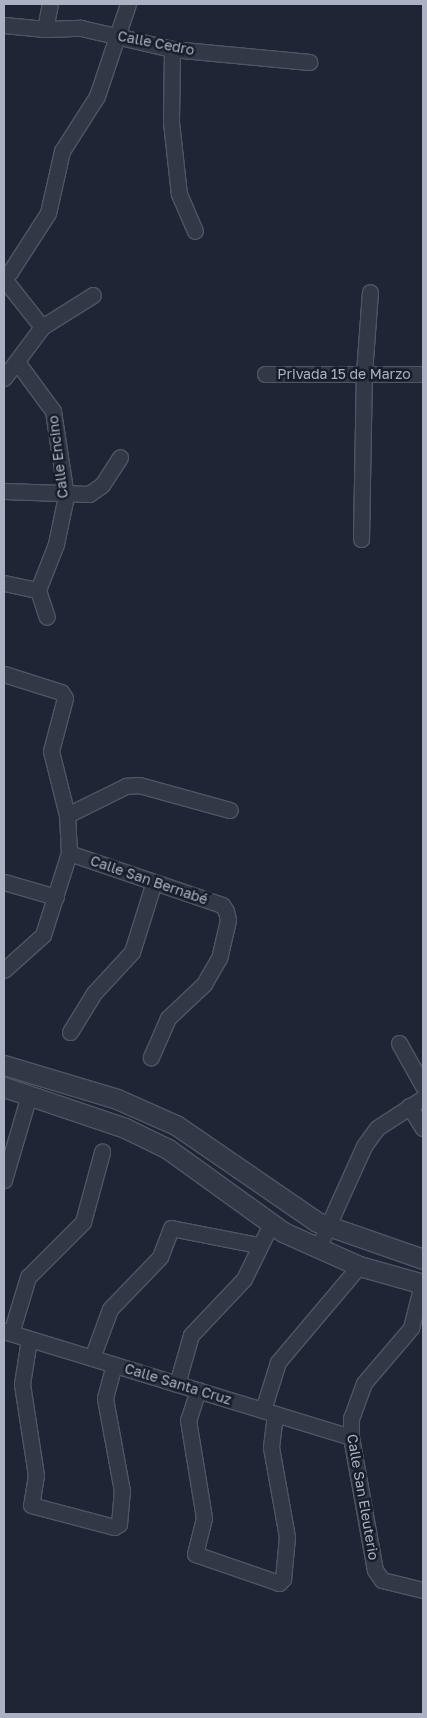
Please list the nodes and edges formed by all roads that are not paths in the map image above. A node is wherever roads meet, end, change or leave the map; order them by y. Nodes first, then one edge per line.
1 (50, 4) edge
2 (128, 4) edge
3 (4, 25) edge
4 (45, 29) junction
5 (119, 37) junction
6 (172, 49) junction
7 (309, 62) dead end
8 (195, 231) dead end
9 (4, 275) edge
10 (4, 279) edge
11 (370, 292) dead end
12 (93, 295) dead end
13 (42, 327) junction
14 (17, 362) junction
15 (265, 374) dead end
16 (364, 374) junction
17 (423, 374) edge
18 (4, 378) edge
19 (120, 457) dead end
20 (4, 491) edge
21 (66, 496) junction
22 (360, 540) dead end
23 (4, 583) edge
24 (38, 590) junction
25 (47, 617) dead end
26 (4, 674) edge
27 (230, 810) dead end
28 (67, 815) junction
29 (69, 853) junction
30 (4, 882) edge
31 (154, 882) junction
32 (56, 897) junction
33 (4, 970) edge
34 (70, 1032) dead end
35 (399, 1043) dead end
36 (151, 1057) dead end
37 (4, 1064) edge
38 (423, 1086) edge
39 (4, 1088) edge
40 (29, 1095) junction
41 (423, 1098) edge
42 (409, 1106) junction
43 (423, 1128) edge
44 (102, 1152) dead end
45 (4, 1180) edge
46 (271, 1224) junction
47 (328, 1226) junction
48 (258, 1245) junction
49 (318, 1248) junction
50 (423, 1259) edge
51 (359, 1266) junction
52 (423, 1284) edge
53 (7, 1332) edge
54 (29, 1339) junction
55 (92, 1358) junction
56 (114, 1365) junction
57 (177, 1384) junction
58 (198, 1390) junction
59 (269, 1412) junction
60 (351, 1438) junction
61 (423, 1590) edge

1 - 4 street
2 - 5 street
3 - 4 street, Calle Cedro
4 - 5 street, Calle Cedro
5 - 6 street, Calle Cedro
5 - 9 street
6 - 7 street, Calle Cedro
6 - 8 street
10 - 13 street
11 - 16 street
12 - 13 street
13 - 14 street
14 - 18 street
14 - 21 street, Calle Encino
15 - 16 street, Privada 15 de Marzo
16 - 17 street, Privada 15 de Marzo
16 - 22 street
19 - 21 street
20 - 21 street
21 - 24 street, Calle Encino
23 - 24 street
24 - 25 street
26 - 28 street
27 - 28 street
28 - 29 street
29 - 31 street, Calle San Bernabé
29 - 32 street
30 - 32 street
31 - 34 street
31 - 36 street, Calle San Bernabé
32 - 33 street
35 - 38 street
37 - 47 street
39 - 40 street
40 - 45 street
40 - 46 street
41 - 42 street
42 - 43 street
42 - 47 street
44 - 53 street
46 - 48 street
46 - 49 street
47 - 49 street
47 - 50 street
48 - 55 street
48 - 57 street
49 - 51 street
51 - 52 street
51 - 59 street
52 - 60 street, Calle San Eleuterio
53 - 54 street, Calle Santa Cruz
54 - 55 street, Calle Santa Cruz
54 - 56 street
55 - 56 street, Calle Santa Cruz
56 - 57 street, Calle Santa Cruz
57 - 58 street, Calle Santa Cruz
58 - 59 street, Calle Santa Cruz
58 - 59 street
59 - 60 street, Calle Santa Cruz
60 - 61 street, Calle San Eleuterio

